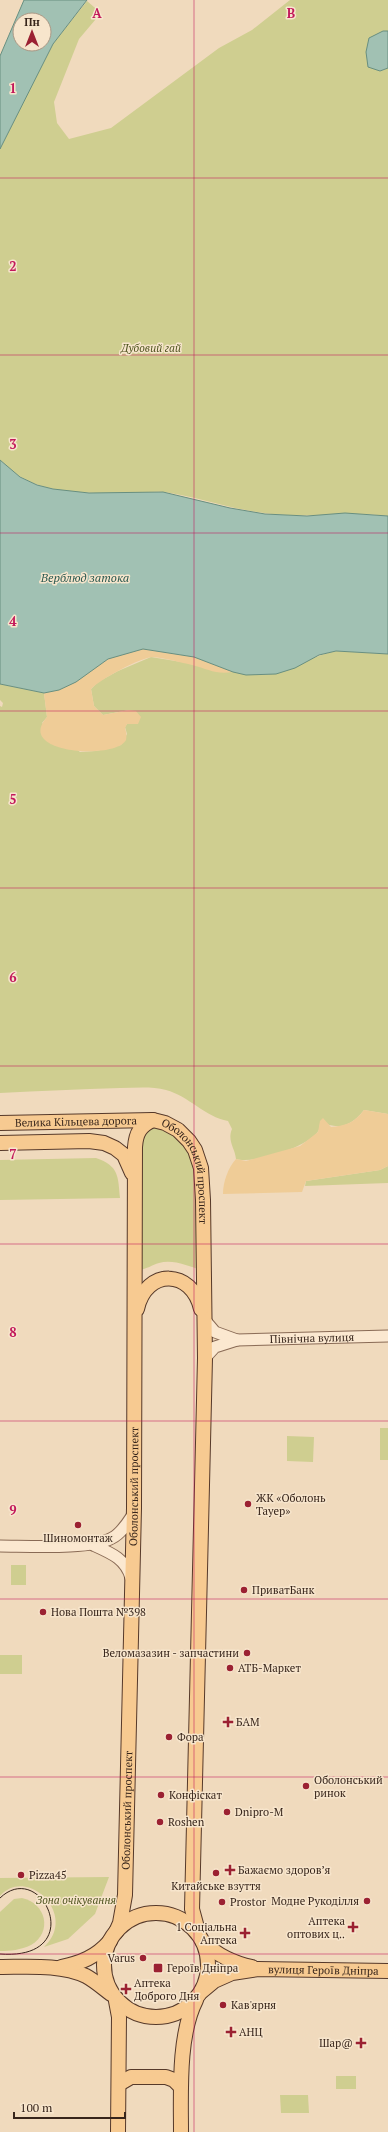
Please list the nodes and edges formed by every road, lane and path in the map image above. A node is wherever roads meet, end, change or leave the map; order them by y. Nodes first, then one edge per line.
1 (153, 1120) junction
2 (0, 1123) edge
3 (0, 1143) edge
4 (134, 1178) junction
5 (135, 1319) junction
6 (204, 1319) junction
7 (388, 1336) edge
8 (237, 1340) junction
9 (205, 1358) junction
10 (134, 1512) junction
11 (93, 1545) junction
12 (0, 1546) edge
13 (132, 1581) junction
14 (113, 1936) junction
15 (201, 1938) junction
16 (0, 1967) edge
17 (53, 1968) junction
18 (258, 1969) junction
19 (388, 1971) edge
20 (198, 1996) junction
21 (114, 1997) junction
22 (119, 2084) junction
23 (181, 2087) junction
24 (118, 2132) edge
25 (181, 2132) edge

1 - 2 main road, Велика Кільцева дорога
1 - 4 main road, Оболонський проспект
1 - 6 main road, Оболонський проспект
3 - 4 main road, Велика Кільцева дорога
4 - 5 main road, Оболонський проспект
5 - 6 main road
5 - 10 main road, Оболонський проспект
6 - 8 street, Північна вулиця
6 - 9 main road, Оболонський проспект
7 - 8 street, Північна вулиця
8 - 9 street, Північна вулиця
9 - 15 main road, Оболонський проспект
10 - 11 street
10 - 13 main road, Оболонський проспект
11 - 12 street
11 - 13 street
13 - 14 main road, Оболонський проспект
14 - 15 main road
14 - 17 main road
14 - 21 main road
15 - 18 main road, вулиця Героїв Дніпра
15 - 20 main road
16 - 17 main road
17 - 21 main road
18 - 19 main road, вулиця Героїв Дніпра
18 - 20 main road, вулиця Героїв Дніпра
20 - 21 main road
20 - 23 main road
21 - 22 main road
22 - 23 main road
22 - 24 main road
23 - 25 main road

